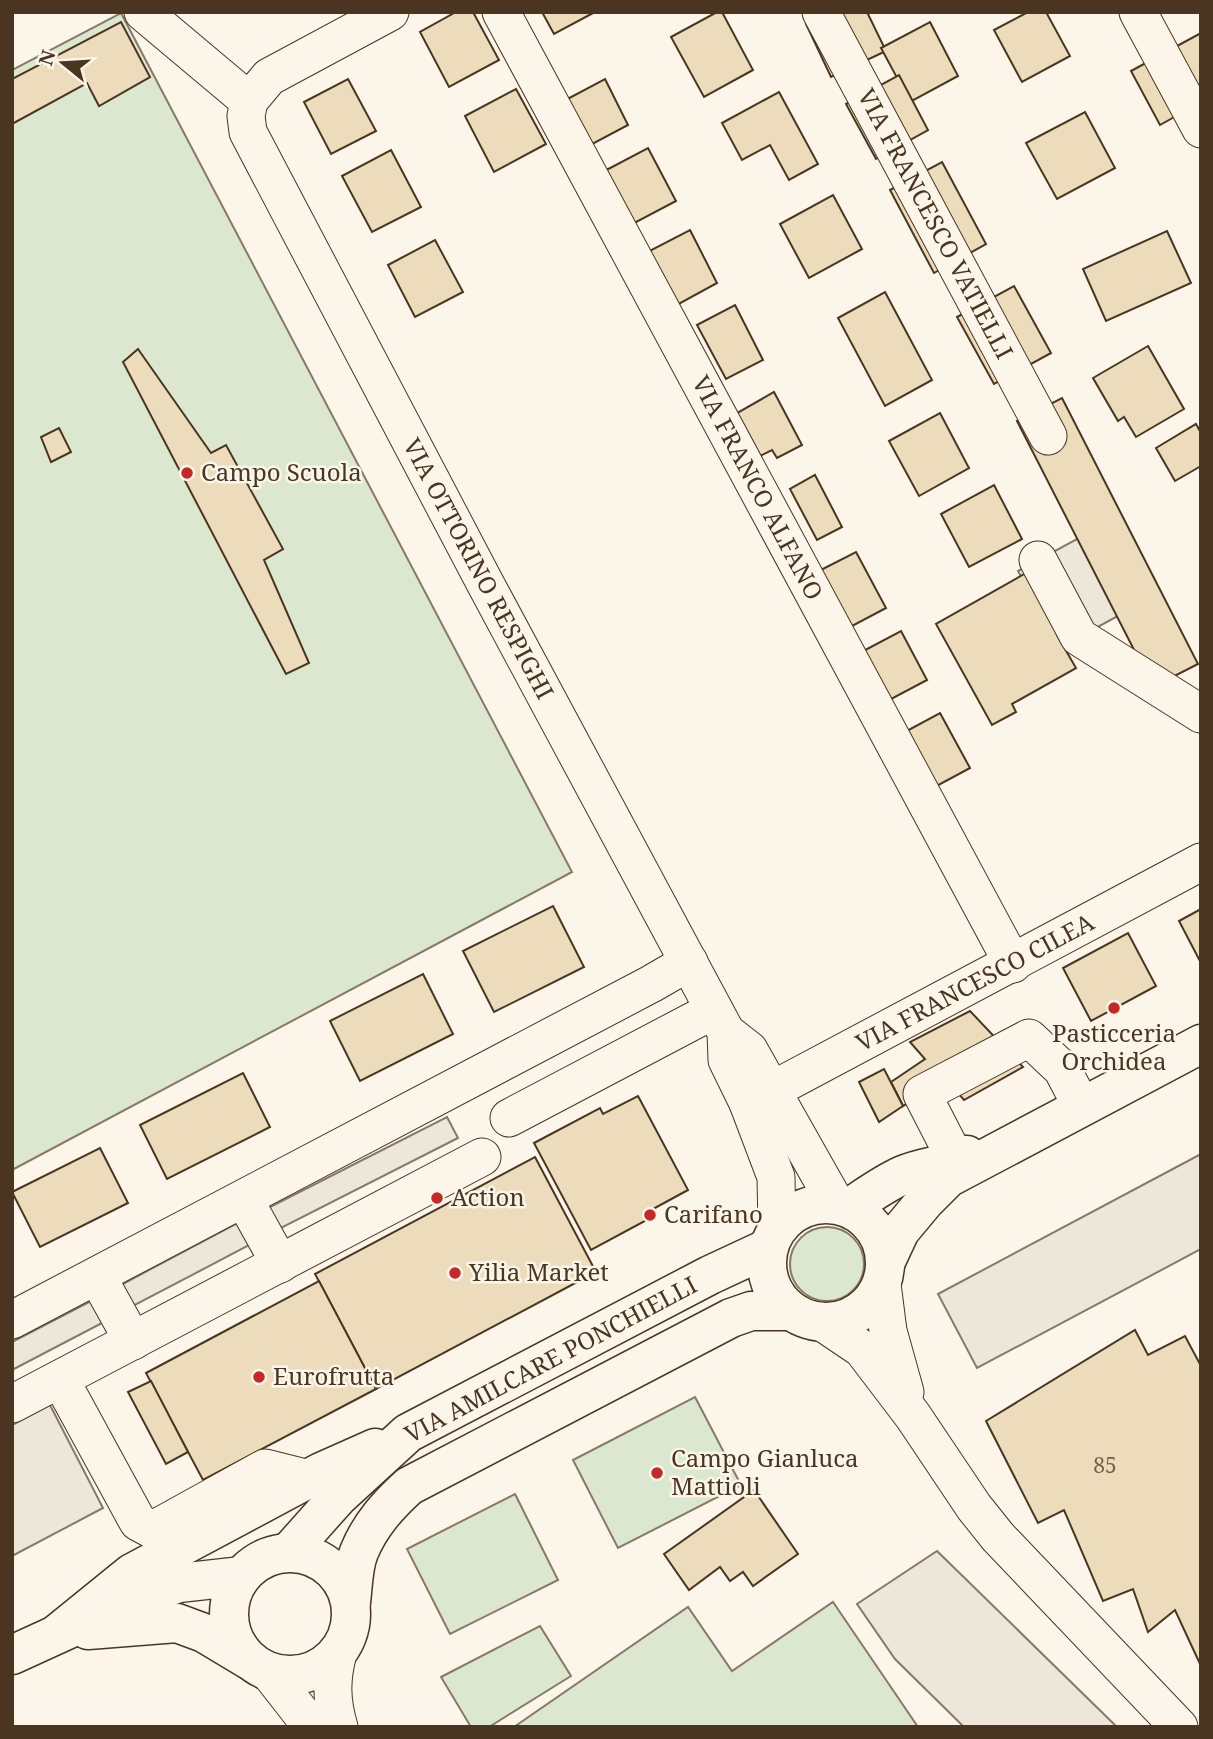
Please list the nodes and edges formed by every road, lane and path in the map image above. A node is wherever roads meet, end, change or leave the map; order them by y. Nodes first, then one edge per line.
1 (143, 12) edge
2 (390, 12) edge
3 (501, 12) edge
4 (821, 12) edge
5 (1138, 12) edge
6 (249, 102) junction
7 (1201, 129) edge
8 (1048, 436) dead end
9 (1038, 560) dead end
10 (1201, 714) edge
11 (1201, 862) edge
12 (689, 962) junction
13 (1013, 964) junction
14 (720, 1021) junction
15 (1201, 1044) edge
16 (761, 1096) junction
17 (1082, 1107) junction
18 (509, 1118) dead end
19 (482, 1157) dead end
20 (956, 1160) junction
21 (244, 1199) junction
22 (843, 1206) junction
23 (773, 1239) junction
24 (280, 1264) junction
25 (884, 1273) junction
26 (97, 1276) junction
27 (806, 1317) junction
28 (12, 1320) edge
29 (133, 1341) junction
30 (60, 1379) junction
31 (12, 1404) edge
32 (914, 1416) junction
33 (408, 1433) junction
34 (309, 1479) junction
35 (289, 1552) junction
36 (242, 1576) junction
37 (351, 1602) junction
38 (58, 1633) junction
39 (338, 1653) junction
40 (12, 1655) edge
41 (259, 1666) junction
42 (312, 1727) edge
43 (339, 1727) edge
44 (1179, 1727) edge

1 - 6 street
2 - 6 street
3 - 13 street, VIA FRANCO ALFANO
4 - 8 street, VIA FRANCESCO VATIELLI
5 - 7 street
6 - 12 street, VIA OTTORINO RESPIGHI
9 - 10 street
11 - 13 street, VIA FRANCESCO CILEA
12 - 14 street, VIA OTTORINO RESPIGHI
12 - 21 street
13 - 16 street, VIA FRANCESCO CILEA
14 - 16 street, VIA OTTORINO RESPIGHI
14 - 18 street
15 - 17 main road, VIA AMILCARE PONCHIELLI
16 - 22 street, VIA OTTORINO RESPIGHI
16 - 23 street, VIA OTTORINO RESPIGHI
17 - 20 main road, VIA AMILCARE PONCHIELLI
17 - 20 street
17 - 25 main road, VIA AMILCARE PONCHIELLI
19 - 24 street
20 - 22 main road, VIA AMILCARE PONCHIELLI
21 - 24 street
21 - 26 street
22 - 23 main road, VIA AMILCARE PONCHIELLI
22 - 25 main road
23 - 27 main road
23 - 33 main road, VIA AMILCARE PONCHIELLI
24 - 29 street
25 - 27 main road, VIA AMILCARE PONCHIELLI
25 - 32 street
26 - 28 street
26 - 29 street
27 - 32 street
27 - 37 main road, VIA AMILCARE PONCHIELLI
29 - 30 street
30 - 31 street
30 - 34 street
32 - 44 street
33 - 34 main road
33 - 35 main road, VIA AMILCARE PONCHIELLI
34 - 38 main road
35 - 36 main road, VIA AMILCARE PONCHIELLI
35 - 37 main road
36 - 38 main road, VIA AMILCARE PONCHIELLI
36 - 41 main road
37 - 39 main road, VIA AMILCARE PONCHIELLI
38 - 40 main road, VIA AMILCARE PONCHIELLI
38 - 41 main road, VIA AMILCARE PONCHIELLI
39 - 41 main road, VIA AMILCARE PONCHIELLI
39 - 43 street
41 - 42 street

